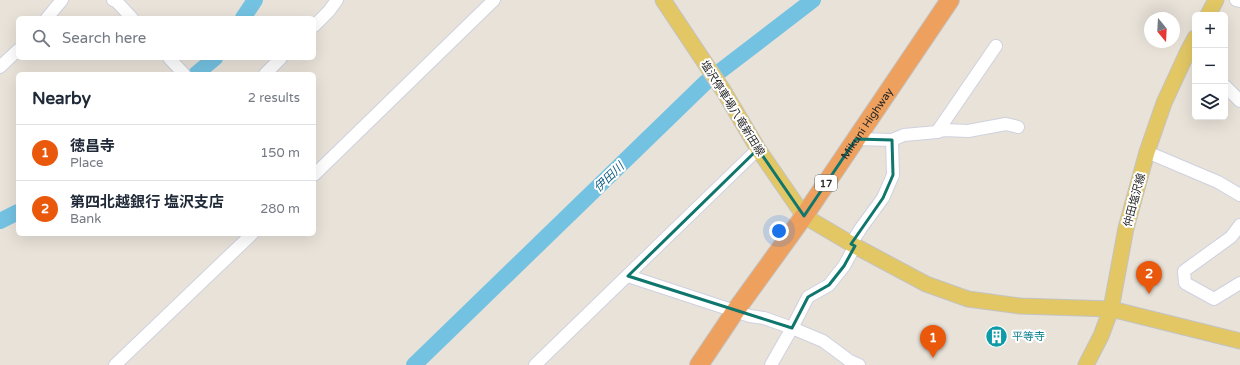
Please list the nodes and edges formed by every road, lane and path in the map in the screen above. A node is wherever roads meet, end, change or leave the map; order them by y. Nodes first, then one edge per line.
1 (62, 0) edge
2 (113, 0) edge
3 (337, 0) edge
4 (494, 0) edge
5 (663, 0) edge
6 (950, 0) edge
7 (1216, 0) edge
8 (1236, 0) edge
9 (1240, 2) edge
10 (1210, 12) edge
11 (49, 16) edge
12 (130, 16) edge
13 (316, 24) edge
14 (996, 46) dead end
15 (1192, 51) edge
16 (16, 52) edge
17 (279, 60) edge
18 (0, 67) edge
19 (267, 72) edge
20 (1228, 89) edge
21 (1240, 101) edge
22 (1018, 127) dead end
23 (937, 132) junction
24 (856, 139) junction
25 (892, 140) junction
26 (758, 149) junction
27 (1147, 152) junction
28 (316, 172) edge
29 (1240, 195) edge
30 (804, 216) junction
31 (1240, 225) edge
32 (250, 236) edge
33 (853, 245) junction
34 (628, 276) junction
35 (1240, 283) edge
36 (1111, 309) junction
37 (736, 310) junction
38 (792, 328) junction
39 (1240, 341) edge
40 (115, 365) edge
41 (535, 365) edge
42 (699, 365) edge
43 (771, 365) edge
44 (859, 365) edge
45 (1086, 365) edge

1 - 11 street
2 - 12 street
3 - 13 street
4 - 28 street
5 - 26 main road, 塩沢停車場八竜新田線
6 - 24 highway, Mikuni Highway / 17
7 - 10 main road
8 - 9 street
14 - 23 street
15 - 27 main road, 仲田塩沢線
16 - 18 street
17 - 19 street
20 - 21 street
22 - 23 street
23 - 25 street
24 - 25 street
24 - 30 highway, Mikuni Highway / 17
25 - 33 street
26 - 30 main road, 塩沢停車場八竜新田線
26 - 34 street
27 - 29 street
27 - 36 main road, 仲田塩沢線
30 - 33 main road
30 - 37 highway, Mikuni Highway / 17
31 - 35 street
32 - 40 street
33 - 36 main road
33 - 38 street
34 - 37 street
34 - 41 street
36 - 39 main road
36 - 45 main road, 仲田塩沢線
37 - 38 street
37 - 42 highway, Mikuni Highway / 17
38 - 43 street
38 - 44 street

